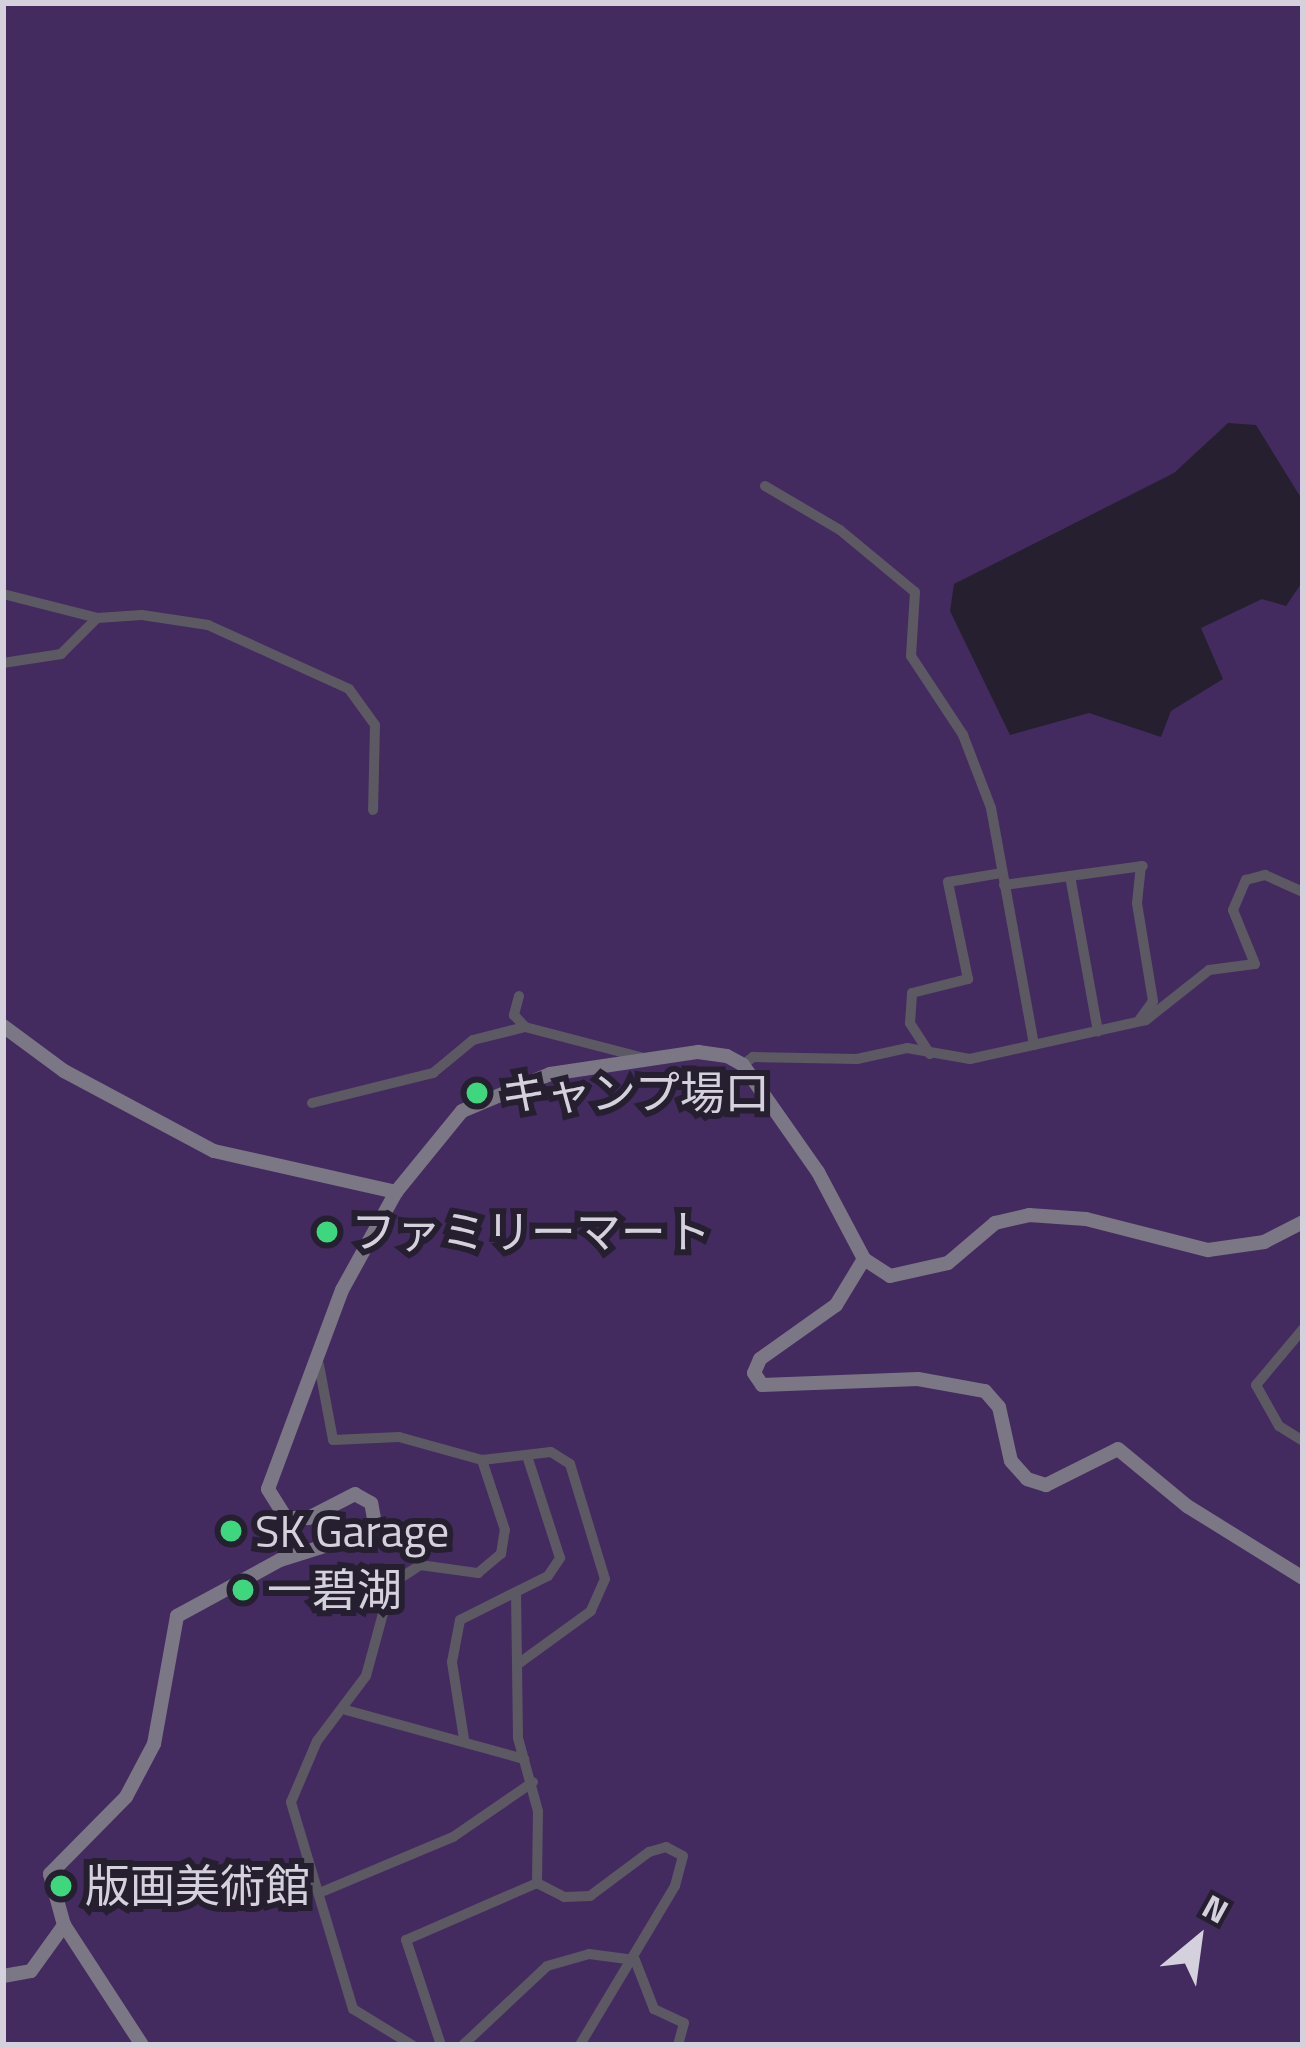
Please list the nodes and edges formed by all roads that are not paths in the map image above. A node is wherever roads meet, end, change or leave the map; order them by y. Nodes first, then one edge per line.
1 (765, 486) dead end
2 (3, 594) edge
3 (97, 618) junction
4 (3, 663) edge
5 (373, 810) dead end
6 (1070, 876) junction
7 (1003, 879) junction
8 (1303, 892) edge
9 (519, 996) dead end
10 (1138, 1022) junction
11 (3, 1026) edge
12 (525, 1027) junction
13 (1098, 1031) junction
14 (1034, 1045) junction
15 (930, 1054) junction
16 (647, 1059) junction
17 (743, 1065) junction
18 (311, 1102) dead end
19 (396, 1192) junction
20 (1303, 1222) edge
21 (864, 1258) junction
22 (1303, 1329) edge
23 (319, 1365) junction
24 (1303, 1441) edge
25 (528, 1459) junction
26 (482, 1460) junction
27 (1303, 1578) edge
28 (516, 1593) junction
29 (518, 1664) junction
30 (346, 1710) junction
31 (464, 1739) junction
32 (524, 1759) junction
33 (533, 1782) junction
34 (537, 1883) junction
35 (324, 1891) junction
36 (64, 1925) junction
37 (635, 1960) junction
38 (3, 1976) edge
39 (142, 2045) edge
40 (412, 2045) edge
41 (441, 2045) edge
42 (463, 2045) edge
43 (580, 2045) edge
44 (678, 2045) edge

1 - 7 street
2 - 3 street
3 - 4 street
3 - 5 street
6 - 7 street
6 - 10 street
6 - 13 street
7 - 14 street
7 - 15 street
8 - 10 street
9 - 12 street
10 - 13 street
11 - 19 street
12 - 16 street
12 - 18 street
13 - 14 street
14 - 15 street
15 - 17 street
16 - 17 street
16 - 19 street
17 - 21 street
19 - 23 street
20 - 21 street
21 - 27 street
22 - 24 street
23 - 26 street
23 - 36 street
25 - 26 street
25 - 28 street
25 - 29 street
26 - 30 street
28 - 29 street
28 - 31 street
29 - 32 street
30 - 31 street
30 - 35 street
31 - 32 street
32 - 33 street
33 - 34 street
33 - 35 street
34 - 37 street
34 - 41 street
35 - 40 street
36 - 38 street
36 - 39 street
37 - 42 street
37 - 43 street
37 - 44 street

